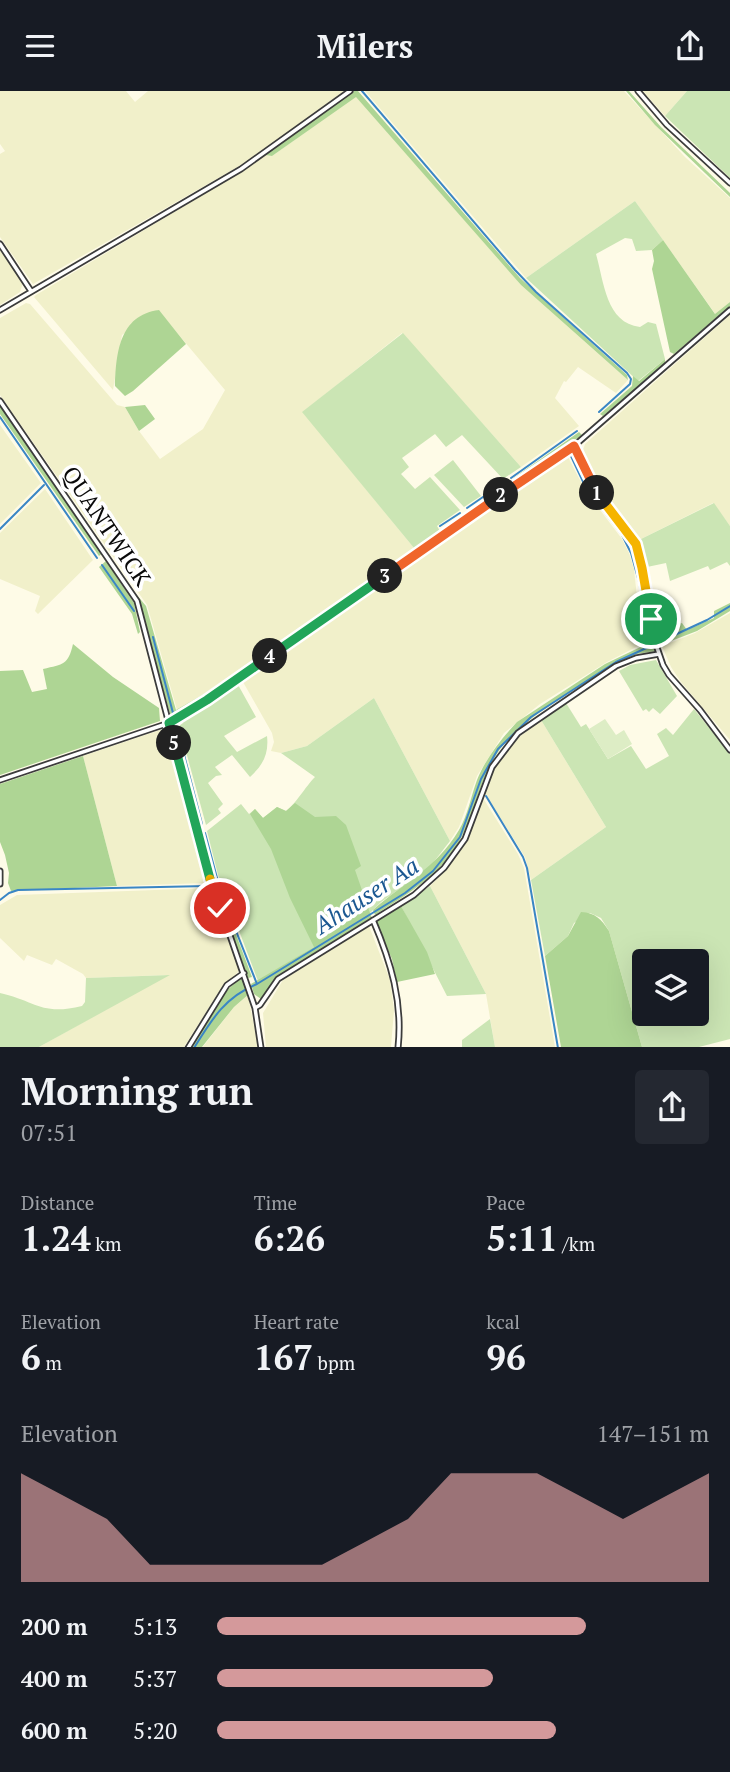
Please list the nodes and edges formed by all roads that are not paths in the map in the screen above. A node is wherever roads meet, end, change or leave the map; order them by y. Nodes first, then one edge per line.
1 (350, 91) edge
2 (638, 91) edge
3 (730, 184) edge
4 (0, 244) edge
5 (31, 292) junction
6 (0, 310) edge
7 (730, 310) edge
8 (0, 401) edge
9 (574, 446) junction
10 (659, 654) junction
11 (169, 723) junction
12 (730, 750) edge
13 (0, 780) edge
14 (0, 871) edge
15 (0, 884) edge
16 (373, 920) junction
17 (244, 973) junction
18 (255, 1008) junction
19 (189, 1047) edge
20 (261, 1047) edge
21 (398, 1047) edge

1 - 5 street
2 - 3 street
4 - 5 street
5 - 6 street
7 - 9 street
8 - 11 street, QUANTWICK
9 - 10 street
9 - 11 street
10 - 12 street
10 - 16 street
11 - 13 street
11 - 17 street, QUANTWICK
14 - 15 street
16 - 18 street
16 - 21 street
17 - 18 street, QUANTWICK
17 - 19 street
18 - 20 street, QUANTWICK

